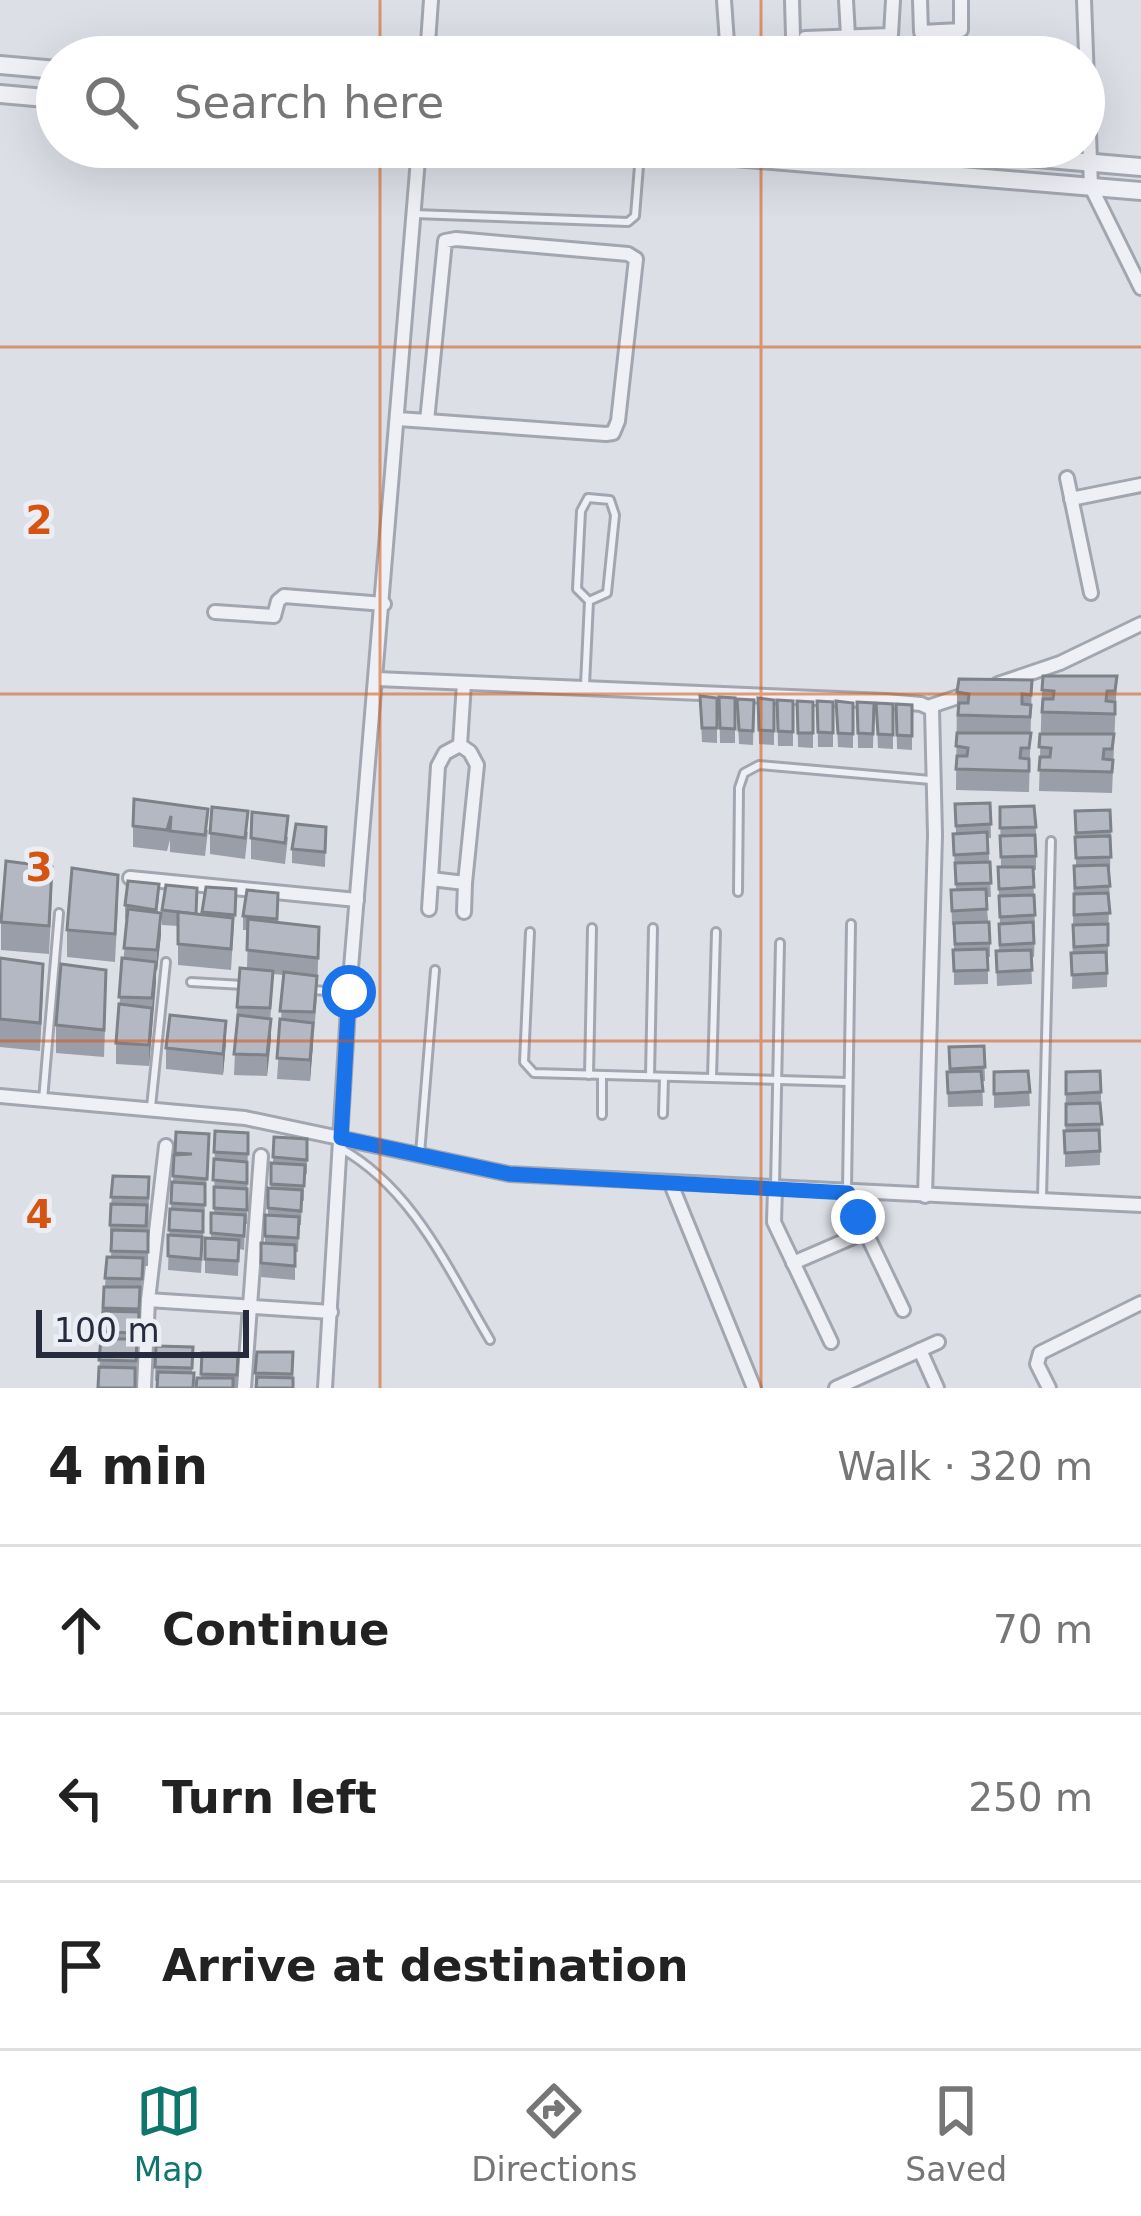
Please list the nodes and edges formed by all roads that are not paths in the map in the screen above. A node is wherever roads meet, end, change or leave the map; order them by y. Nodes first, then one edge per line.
1 (431, 0) edge
2 (724, 0) edge
3 (792, 0) edge
4 (847, 0) edge
5 (893, 0) edge
6 (920, 0) edge
7 (961, 0) edge
8 (1084, 0) edge
9 (428, 36) edge
10 (727, 36) edge
11 (799, 36) edge
12 (848, 36) joint
13 (1085, 36) edge
14 (0, 65) edge
15 (36, 68) edge
16 (0, 94) edge
17 (36, 97) edge
18 (1105, 163) edge
19 (1141, 166) edge
20 (417, 168) edge
21 (639, 168) edge
22 (866, 168) edge
23 (1090, 168) edge
24 (1091, 187) junction
25 (1141, 191) edge
26 (414, 214) junction
27 (1141, 288) edge
28 (407, 302) junction
29 (438, 304) junction
30 (405, 334) junction
31 (435, 336) junction
32 (398, 419) junction
33 (427, 422) junction
34 (1067, 478) dead end
35 (1141, 485) edge
36 (1071, 500) junction
37 (1091, 593) dead end
38 (589, 601) junction
39 (384, 604) junction
40 (215, 612) dead end
41 (1141, 624) edge
42 (377, 679) junction
43 (464, 683) junction
44 (585, 689) junction
45 (928, 706) junction
46 (460, 746) junction
47 (934, 780) junction
48 (1051, 841) dead end
49 (130, 878) edge
50 (431, 880) junction
51 (465, 883) junction
52 (738, 892) dead end
53 (357, 899) junction
54 (429, 909) dead end
55 (464, 912) dead end
56 (59, 913) dead end
57 (851, 924) dead end
58 (592, 928) dead end
59 (653, 928) dead end
60 (530, 932) dead end
61 (716, 932) dead end
62 (780, 943) dead end
63 (166, 962) dead end
64 (435, 970) dead end
65 (191, 982) dead end
66 (255, 986) edge
67 (298, 989) edge
68 (349, 992) junction
69 (589, 1075) junction
70 (602, 1076) junction
71 (650, 1076) junction
72 (664, 1077) junction
73 (712, 1078) junction
74 (777, 1079) junction
75 (848, 1082) junction
76 (0, 1096) edge
77 (43, 1100) junction
78 (151, 1110) junction
79 (662, 1114) dead end
80 (602, 1115) dead end
81 (340, 1143) junction
82 (166, 1146) dead end
83 (420, 1154) junction
84 (261, 1156) dead end
85 (671, 1184) junction
86 (775, 1189) junction
87 (848, 1193) junction
88 (925, 1196) junction
89 (1042, 1202) junction
90 (1141, 1205) edge
91 (865, 1232) junction
92 (793, 1263) junction
93 (148, 1300) junction
94 (1140, 1306) edge
95 (248, 1307) junction
96 (903, 1310) dead end
97 (331, 1312) junction
98 (490, 1340) dead end
99 (831, 1342) dead end
100 (938, 1342) dead end
101 (920, 1350) junction
102 (854, 1384) edge
103 (144, 1388) edge
104 (244, 1388) edge
105 (325, 1388) edge
106 (754, 1388) edge
107 (836, 1388) edge
108 (938, 1388) edge
109 (1048, 1388) edge

1 - 9 street
2 - 10 street
3 - 11 street
4 - 12 street
5 - 12 street
6 - 7 street
8 - 13 street
14 - 15 street
16 - 17 street
18 - 19 street
20 - 26 street
21 - 26 lane
22 - 24 street
23 - 24 street
24 - 25 street
24 - 27 street
26 - 28 street
28 - 29 street
28 - 30 street
29 - 31 street
29 - 33 street
30 - 31 street
30 - 32 street
31 - 33 street
32 - 33 street
32 - 39 street
34 - 36 street
35 - 36 street
36 - 37 street
38 - 38 lane
38 - 44 lane
39 - 40 street
39 - 42 street
41 - 45 street
42 - 43 street
42 - 53 street
43 - 44 street
43 - 46 street
44 - 45 street
45 - 47 street
46 - 50 street
46 - 51 street
47 - 52 lane
47 - 88 street
48 - 89 lane
49 - 53 street
50 - 51 street
50 - 54 street
51 - 55 street
53 - 68 street
56 - 77 lane
57 - 75 lane
58 - 69 lane
59 - 71 lane
60 - 69 lane
61 - 73 lane
62 - 74 lane
63 - 78 lane
64 - 83 lane
65 - 66 lane
67 - 68 lane
68 - 81 street
69 - 70 lane
70 - 71 lane
70 - 80 lane
71 - 72 lane
72 - 73 lane
72 - 79 lane
73 - 74 lane
74 - 75 lane
74 - 86 lane
75 - 87 lane
76 - 77 street
77 - 78 street
78 - 81 street
81 - 83 street
81 - 97 street
81 - 98 lane
82 - 93 street
83 - 85 street
84 - 95 street
85 - 86 street
85 - 106 street
86 - 87 street
86 - 92 street
87 - 88 street
87 - 91 street
88 - 89 street
89 - 90 street
91 - 92 street
91 - 96 street
92 - 99 street
93 - 95 street
93 - 103 street
94 - 109 street
95 - 97 street
95 - 104 street
97 - 105 street
100 - 101 street
101 - 102 street
101 - 108 street
102 - 107 street

